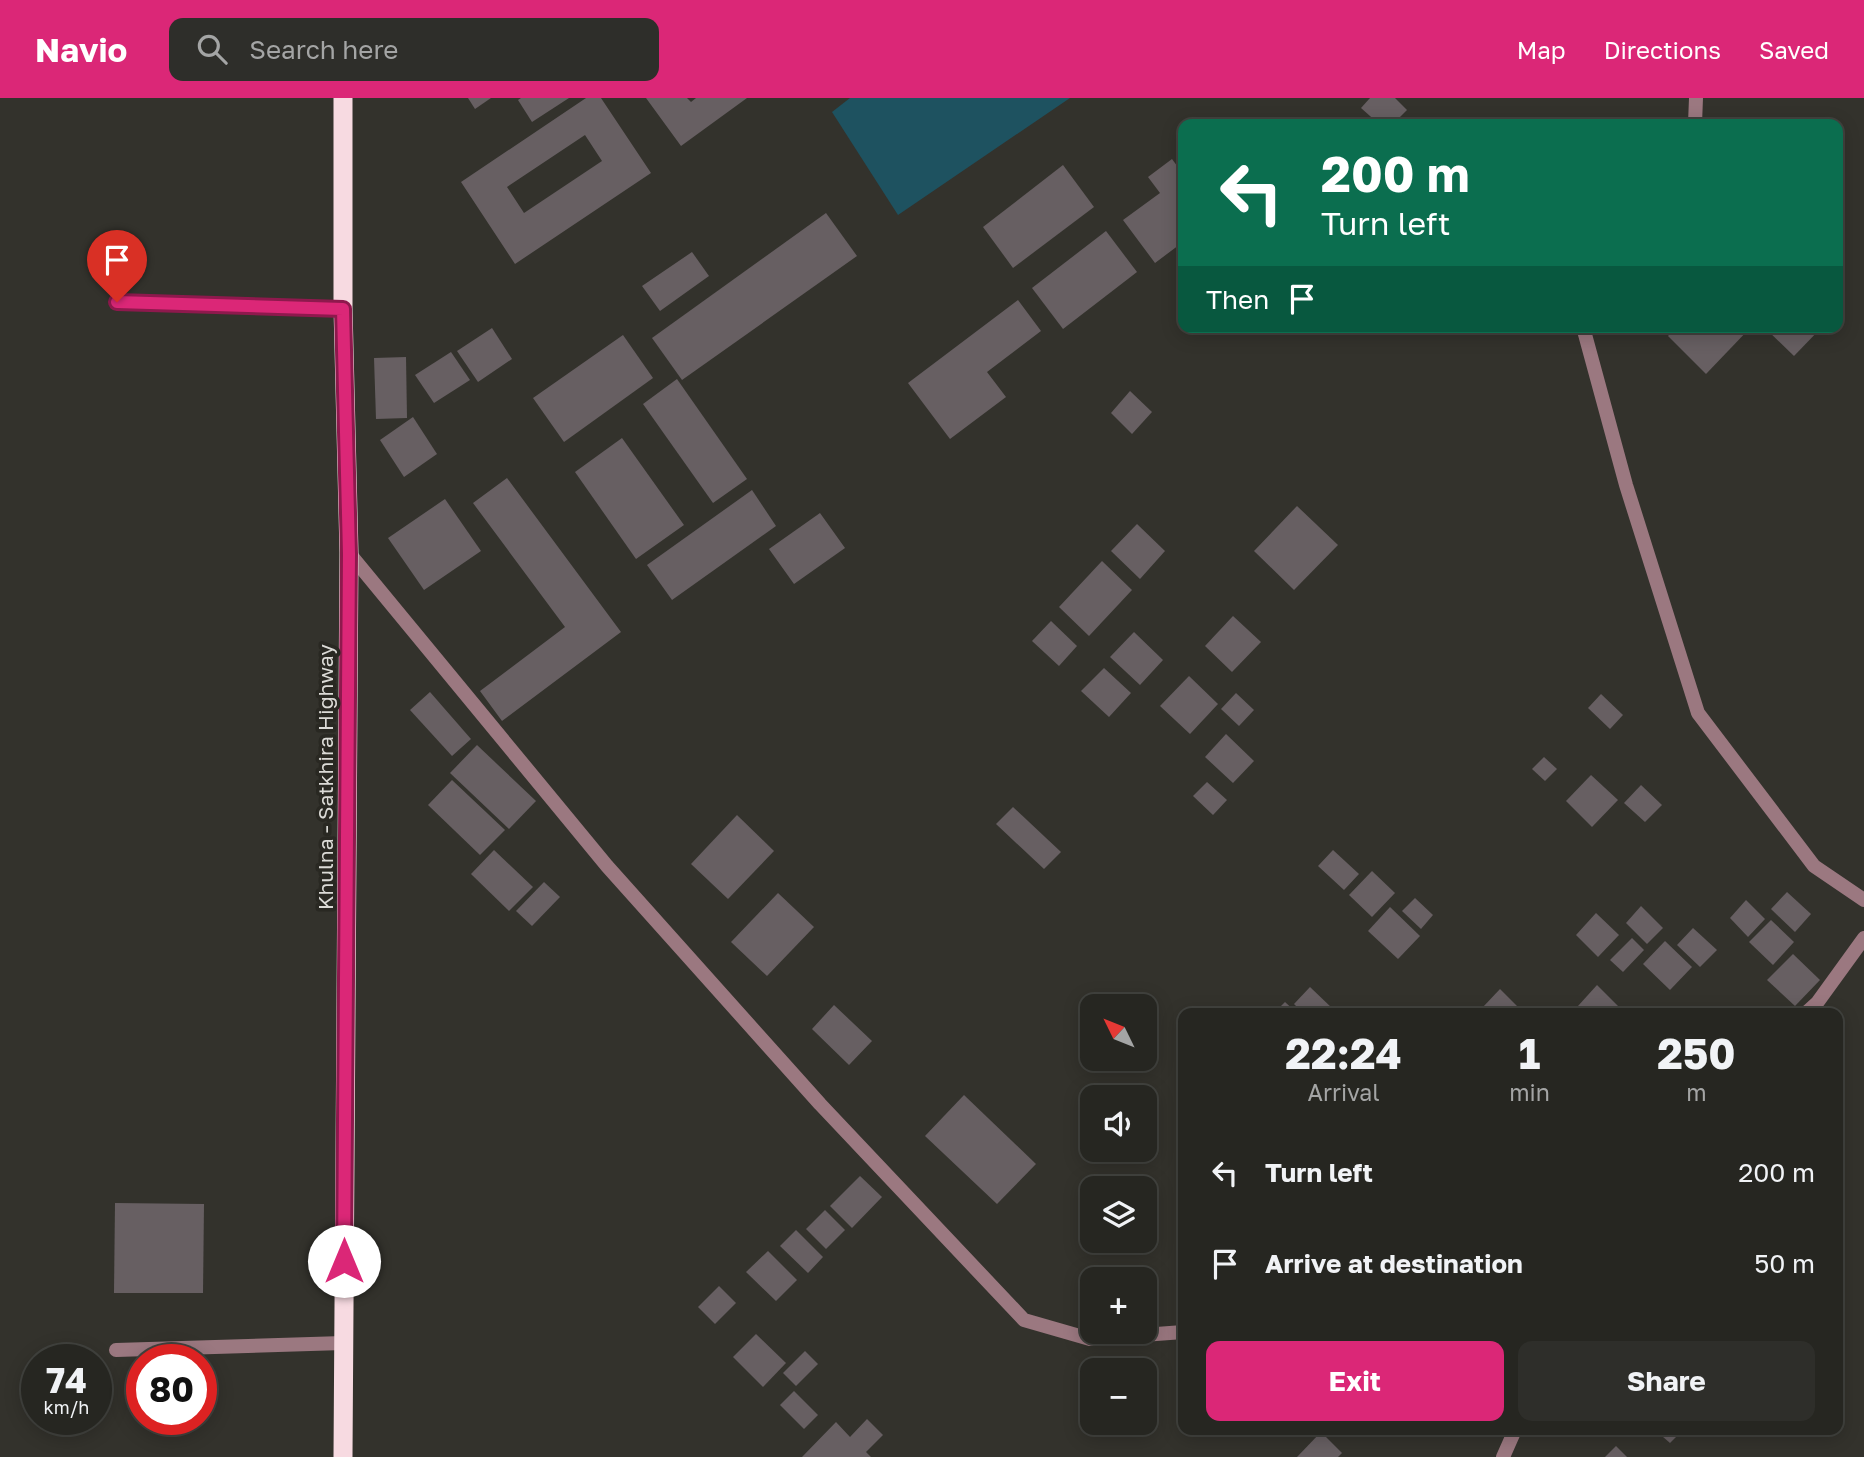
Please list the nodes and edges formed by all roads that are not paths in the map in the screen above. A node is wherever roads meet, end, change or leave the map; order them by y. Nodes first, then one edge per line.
1 (343, 98) edge
2 (1696, 98) edge
3 (1695, 119) edge
4 (117, 302) dead end
5 (343, 309) junction
6 (1585, 333) edge
7 (349, 554) junction
8 (1864, 900) edge
9 (1864, 938) edge
10 (1812, 1008) edge
11 (1178, 1332) edge
12 (344, 1343) junction
13 (116, 1350) dead end
14 (1512, 1435) edge
15 (343, 1457) edge
16 (1503, 1457) edge

1 - 5 highway, Khulna - Satkhira Highway
2 - 3 street
4 - 5 street
5 - 7 highway, Khulna - Satkhira Highway
6 - 8 street
7 - 11 street
7 - 12 highway, Khulna - Satkhira Highway
9 - 10 street
12 - 13 street
12 - 15 highway, Khulna - Satkhira Highway
14 - 16 street

